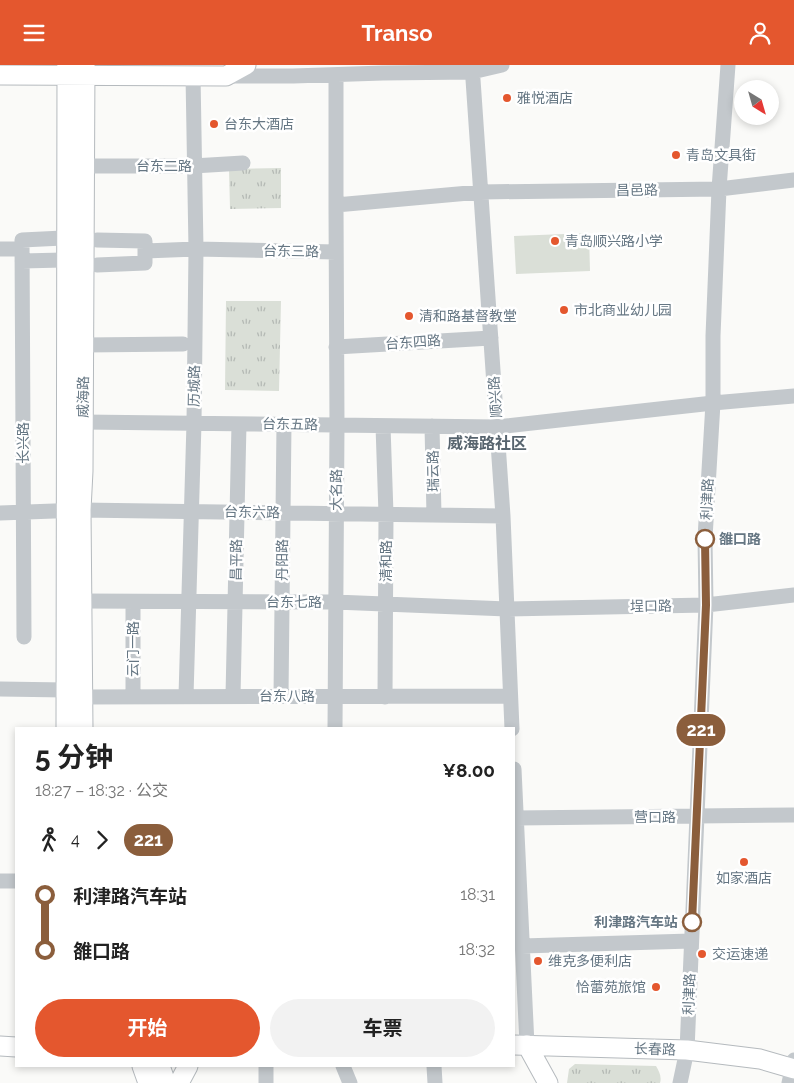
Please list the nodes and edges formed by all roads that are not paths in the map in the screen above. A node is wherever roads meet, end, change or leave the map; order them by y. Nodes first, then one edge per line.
1 (246, 65) edge
2 (502, 65) edge
3 (728, 65) edge
4 (383, 69) edge
5 (472, 69) edge
6 (85, 70) edge
7 (66, 71) edge
8 (0, 75) edge
9 (193, 75) junction
10 (336, 75) junction
11 (226, 76) junction
12 (243, 163) dead end
13 (193, 165) junction
14 (84, 166) junction
15 (794, 180) edge
16 (719, 189) junction
17 (480, 191) junction
18 (336, 205) junction
19 (63, 238) dead end
20 (97, 240) dead end
21 (0, 249) edge
22 (196, 249) junction
23 (145, 251) junction
24 (336, 252) junction
25 (22, 255) junction
26 (63, 260) dead end
27 (97, 265) dead end
28 (491, 338) junction
29 (183, 344) dead end
30 (84, 345) junction
31 (336, 347) junction
32 (794, 396) edge
33 (712, 403) junction
34 (83, 422) junction
35 (194, 423) junction
36 (239, 424) junction
37 (284, 424) junction
38 (337, 425) junction
39 (383, 426) junction
40 (432, 427) junction
41 (497, 427) junction
42 (74, 510) junction
43 (191, 511) junction
44 (24, 512) junction
45 (237, 512) junction
46 (0, 513) edge
47 (283, 513) junction
48 (336, 514) junction
49 (386, 514) junction
50 (434, 515) junction
51 (503, 516) junction
52 (794, 595) edge
53 (81, 601) junction
54 (133, 602) junction
55 (188, 602) junction
56 (235, 602) junction
57 (282, 602) junction
58 (335, 603) junction
59 (386, 604) junction
60 (706, 605) junction
61 (507, 609) junction
62 (24, 637) dead end
63 (0, 689) edge
64 (78, 693) junction
65 (133, 694) junction
66 (186, 694) junction
67 (233, 694) junction
68 (281, 694) junction
69 (334, 694) junction
70 (510, 694) junction
71 (384, 695) junction
72 (67, 727) edge
73 (83, 727) edge
74 (335, 727) edge
75 (512, 727) edge
76 (515, 809) edge
77 (794, 815) edge
78 (698, 817) junction
79 (0, 881) edge
80 (15, 881) edge
81 (691, 941) junction
82 (522, 946) junction
83 (520, 1045) edge
84 (0, 1047) edge
85 (15, 1047) edge
86 (687, 1050) junction
87 (142, 1067) edge
88 (160, 1067) edge
89 (187, 1067) edge
90 (266, 1067) edge
91 (343, 1067) edge
92 (434, 1067) edge
93 (792, 1070) edge
94 (148, 1083) edge
95 (166, 1083) edge
96 (179, 1083) edge
97 (266, 1083) edge
98 (350, 1083) edge
99 (435, 1083) edge
100 (548, 1083) edge
101 (680, 1083) edge

1 - 11 main road
2 - 5 street
3 - 16 street, 利津路
4 - 5 street
4 - 10 street
5 - 17 street, 顺兴路
6 - 7 main road
6 - 9 main road
6 - 14 main road, 威海路
7 - 8 main road
7 - 42 main road, 威海路
9 - 11 main road
9 - 13 street, 历城路
10 - 11 street
10 - 18 street
12 - 13 street, 台东二路
13 - 14 street, 台东二路
13 - 22 street, 历城路
14 - 30 main road, 威海路
15 - 16 street, 昌邑路
16 - 17 street, 昌邑路
16 - 33 street, 利津路
17 - 18 street
17 - 28 street, 顺兴路
18 - 24 street, 台东三路
19 - 25 street
20 - 23 street
21 - 25 street
22 - 23 street, 台东三路
22 - 24 street, 台东三路
22 - 35 street, 历城路
23 - 27 street
24 - 31 street, 大名路
25 - 26 street
25 - 44 street, 长兴路
28 - 31 street, 台东四路
28 - 41 street, 顺兴路
29 - 30 street
30 - 34 main road, 威海路
31 - 38 street, 大名路
32 - 33 street
33 - 41 street
33 - 60 street, 利津路
34 - 35 street, 台东五路
34 - 42 main road, 威海路
35 - 36 street, 台东五路
35 - 43 street, 历城路
36 - 37 street, 台东五路
36 - 45 street, 昌平路
37 - 38 street, 台东五路
37 - 47 street, 丹阳路
38 - 39 street, 台东五路
38 - 48 street, 大名路
39 - 40 street, 台东五路
39 - 49 street, 清和路
40 - 41 street, 台东五路
40 - 50 street, 瑞云路
41 - 51 street, 顺兴路
42 - 43 street, 台东六路
42 - 44 street, 台东六路
42 - 53 main road, 威海路
42 - 64 main road, 威海路
43 - 45 street, 台东六路
43 - 55 street, 历城路
44 - 46 street, 台东六路
44 - 62 street, 长兴路
45 - 47 street, 台东六路
45 - 56 street, 昌平路
47 - 48 street, 台东六路
47 - 57 street, 丹阳路
48 - 49 street, 台东六路
48 - 58 street, 大名路
49 - 50 street, 台东六路
49 - 59 street, 清和路
50 - 51 street, 台东六路
51 - 61 street, 顺兴路
52 - 60 street, 埕口路
53 - 54 street, 台东七路
53 - 64 main road, 威海路
54 - 55 street, 台东七路
54 - 65 street, 云门一路
55 - 56 street, 台东七路
55 - 66 street, 历城路
56 - 57 street, 台东七路
56 - 67 street, 昌平路
57 - 58 street, 台东七路
57 - 68 street, 丹阳路
58 - 59 street, 台东七路
58 - 69 street, 大名路
59 - 61 street, 台东七路
59 - 71 street, 清和路
60 - 61 street, 埕口路
60 - 78 street, 利津路
61 - 70 street, 顺兴路
63 - 64 street, 台东八路
64 - 65 street, 台东八路
64 - 72 main road, 威海路
64 - 73 main road, 威海路
65 - 66 street, 台东八路
66 - 67 street, 台东八路
67 - 68 street, 台东八路
68 - 69 street, 台东八路
69 - 71 street, 台东八路
69 - 74 street, 大名路
70 - 71 street, 台东八路
70 - 75 street, 顺兴路
76 - 78 street, 营口路
76 - 82 street
77 - 78 street, 营口路
78 - 81 street, 利津路
79 - 80 street
81 - 82 street
81 - 86 street, 利津路
82 - 83 street
83 - 86 main road, 长春路
83 - 100 main road
84 - 85 main road
86 - 93 main road, 长春路
86 - 101 street, 利津路
87 - 94 main road
88 - 95 main road
89 - 96 main road
90 - 97 street
91 - 98 street
92 - 99 street

